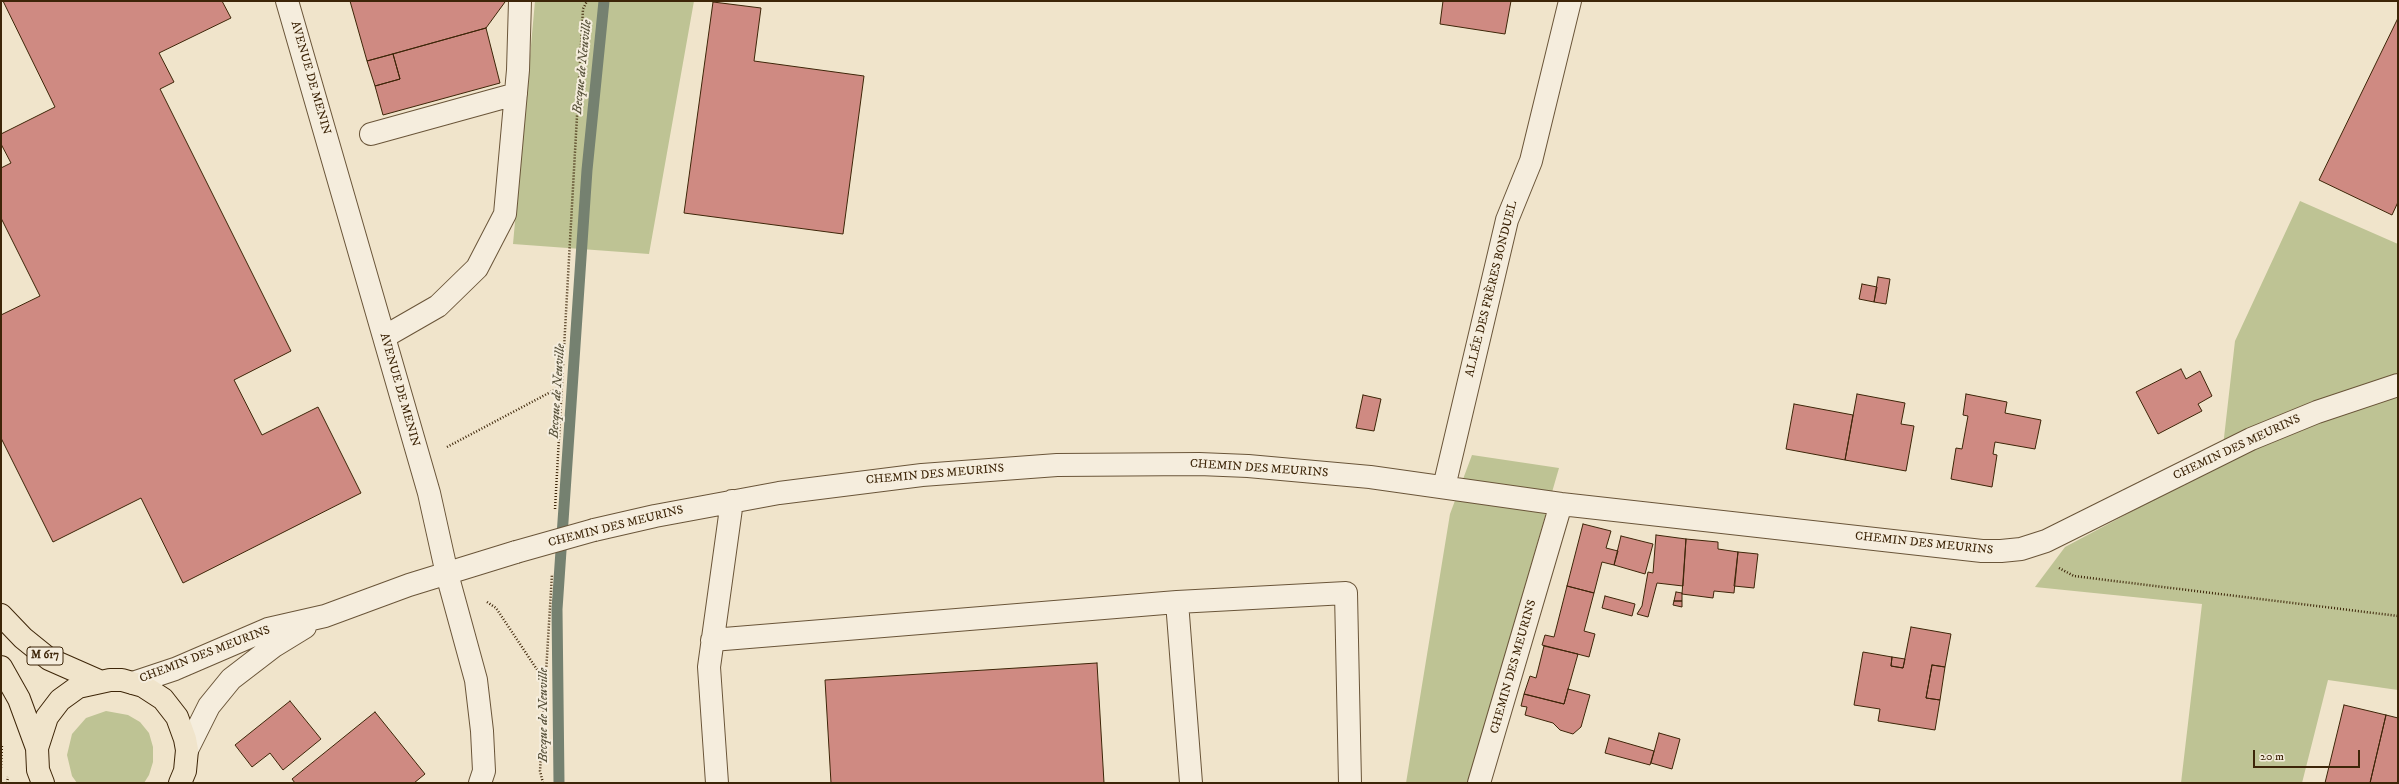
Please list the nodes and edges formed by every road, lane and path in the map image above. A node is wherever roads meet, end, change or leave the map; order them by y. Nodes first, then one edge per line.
1 (287, 1) edge
2 (520, 1) edge
3 (587, 1) edge
4 (1570, 1) edge
5 (516, 94) junction
6 (371, 134) dead end
7 (384, 337) junction
8 (2398, 385) edge
9 (562, 386) junction
10 (420, 461) junction
11 (1444, 487) junction
12 (732, 501) junction
13 (1561, 504) junction
14 (555, 511) dead end
15 (2021, 548) junction
16 (552, 566) dead end
17 (448, 574) junction
18 (1177, 602) junction
19 (1, 615) edge
20 (325, 616) junction
21 (2398, 616) edge
22 (712, 640) junction
23 (1, 667) edge
24 (99, 681) junction
25 (133, 682) junction
26 (546, 683) junction
27 (1, 738) edge
28 (37, 748) junction
29 (186, 750) junction
30 (1, 768) edge
31 (38, 779) edge
32 (181, 782) edge
33 (480, 783) edge
34 (543, 783) edge
35 (717, 783) edge
36 (1191, 783) edge
37 (1350, 783) edge
38 (1480, 783) edge

1 - 7 street, AVENUE DE MENIN
2 - 5 street
3 - 9 path
4 - 11 street, ALLÉE DES FRÈRES BONDUEL
5 - 6 street
5 - 7 street
7 - 10 street, AVENUE DE MENIN
8 - 15 street, CHEMIN DES MEURINS
9 - 10 path
9 - 14 path
10 - 17 street, AVENUE DE MENIN
11 - 12 street, CHEMIN DES MEURINS
11 - 13 street, CHEMIN DES MEURINS
12 - 17 street, CHEMIN DES MEURINS, bridge
12 - 22 street
13 - 15 street, CHEMIN DES MEURINS
13 - 38 street, CHEMIN DES MEURINS
15 - 21 path
16 - 26 path
17 - 20 street, CHEMIN DES MEURINS
17 - 26 path
17 - 33 street, AVENUE DE MENIN
18 - 22 street
18 - 36 street
18 - 37 street
19 - 24 main road, M 617
20 - 25 street, CHEMIN DES MEURINS
20 - 29 street, CHEMIN DES MEURINS
22 - 35 street
23 - 28 main road
24 - 25 main road
24 - 28 main road
25 - 29 main road
26 - 34 path
27 - 30 path
28 - 31 main road
29 - 32 main road

